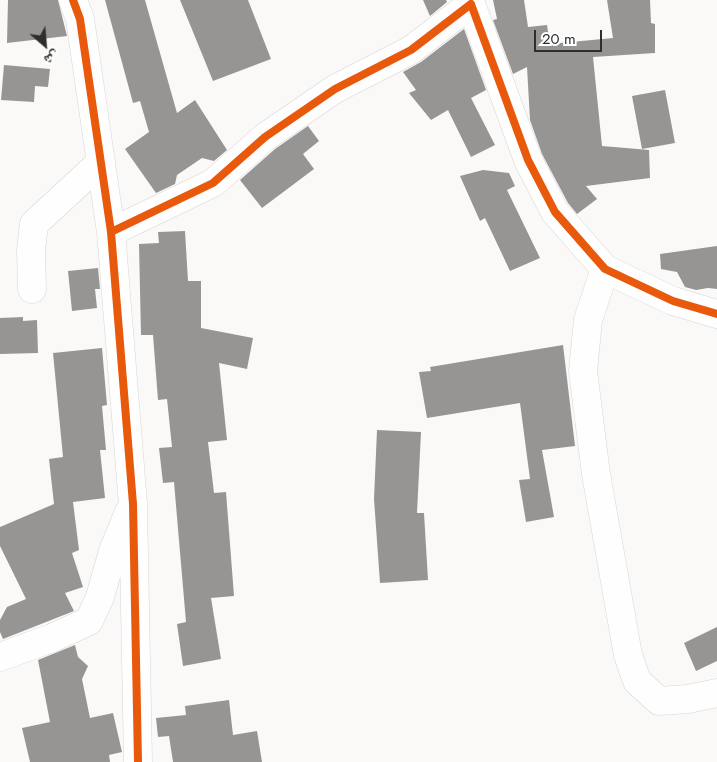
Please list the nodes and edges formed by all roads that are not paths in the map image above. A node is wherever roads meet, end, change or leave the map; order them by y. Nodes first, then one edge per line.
1 (73, 0) edge
2 (472, 2) edge
3 (101, 162) junction
4 (111, 232) junction
5 (605, 269) junction
6 (32, 289) dead end
7 (717, 314) edge
8 (133, 504) junction
9 (0, 657) edge
10 (717, 693) edge
11 (138, 762) edge

1 - 3 street
2 - 4 street
2 - 5 street
3 - 4 street
3 - 6 street
4 - 8 street
5 - 7 street
5 - 10 street
8 - 9 street
8 - 11 street

